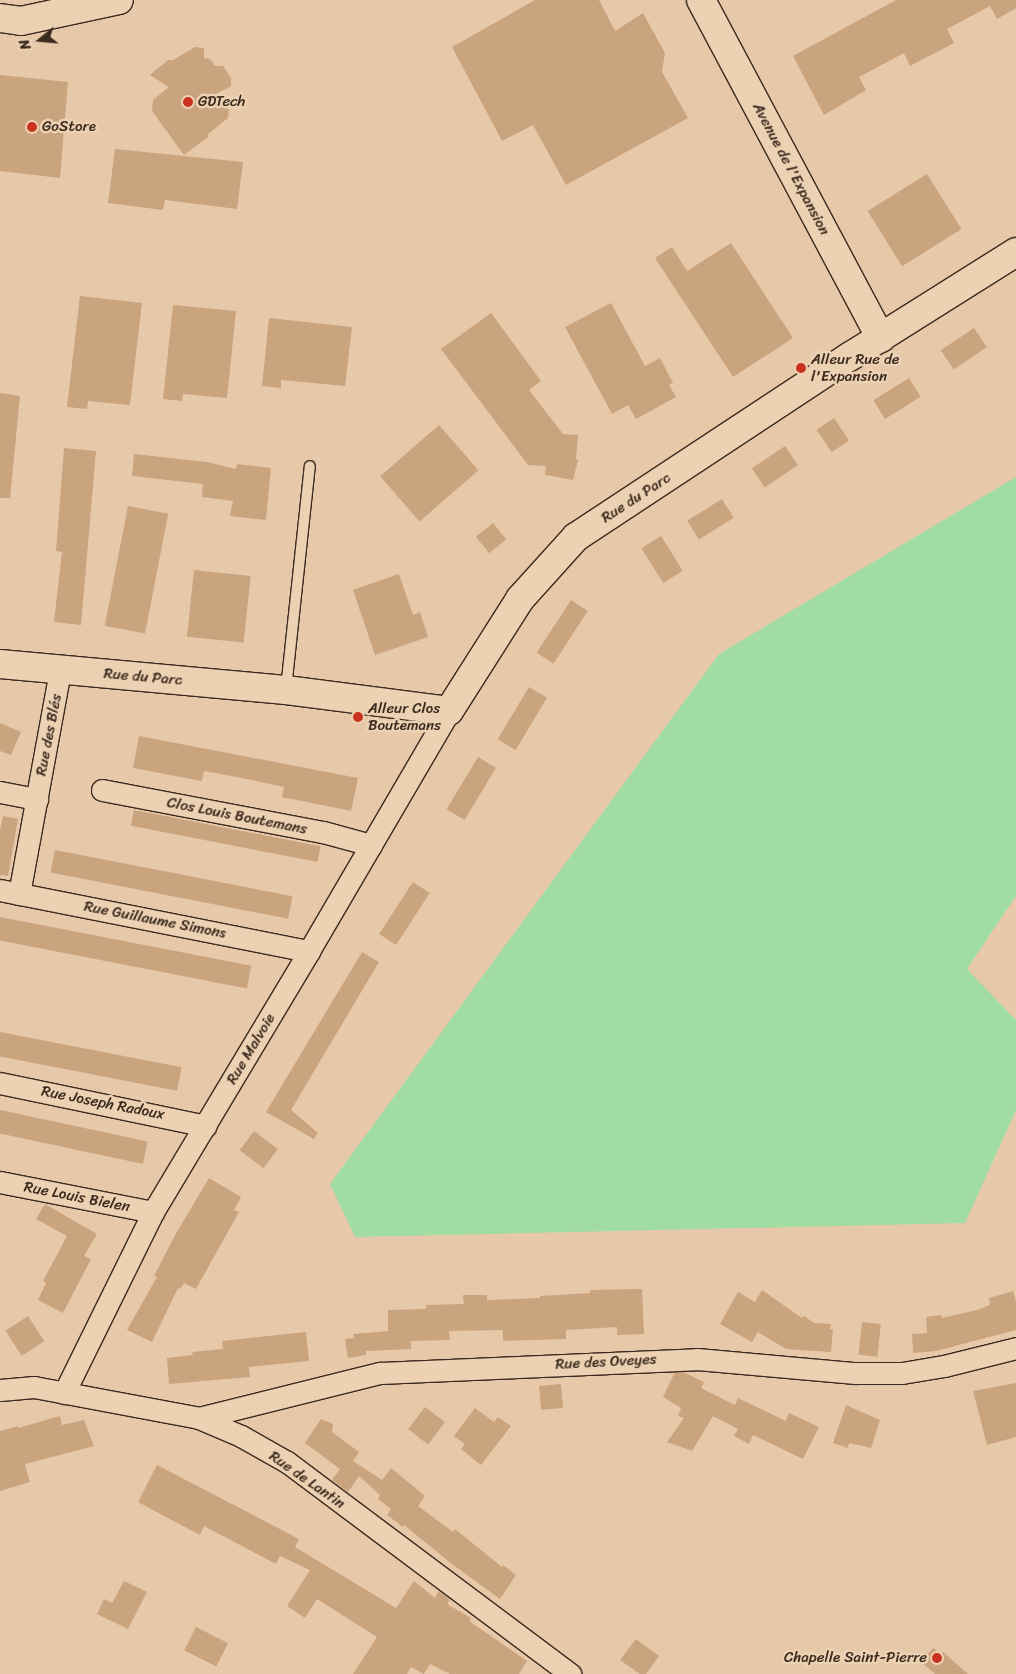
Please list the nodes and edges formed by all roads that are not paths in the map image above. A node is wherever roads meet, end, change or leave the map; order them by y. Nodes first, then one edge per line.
1 (119, 0) edge
2 (701, 0) edge
3 (0, 18) edge
4 (1016, 252) edge
5 (881, 338) junction
6 (310, 466) dead end
7 (0, 664) edge
8 (60, 671) junction
9 (286, 690) junction
10 (449, 710) junction
11 (102, 790) dead end
12 (0, 792) edge
13 (37, 799) junction
14 (371, 845) junction
15 (10, 892) edge
16 (309, 951) junction
17 (0, 1083) edge
18 (206, 1126) junction
19 (0, 1182) edge
20 (153, 1212) junction
21 (1016, 1348) edge
22 (0, 1390) edge
23 (64, 1393) junction
24 (199, 1418) junction
25 (570, 1674) edge

1 - 3 street
2 - 5 street, Avenue de l'Expansion
4 - 5 street, Rue du Parc
5 - 10 street, Rue du Parc
6 - 9 lane
7 - 8 street, Rue du Parc
8 - 9 street, Rue du Parc
8 - 13 street, Rue des Blés
9 - 10 street, Rue du Parc
10 - 14 street, Rue Malvoie
11 - 14 street, Clos Louis Boutemans
12 - 13 street
13 - 15 street, Rue des Blés
14 - 16 street, Rue Malvoie
15 - 16 street, Rue Guillaume Simons
16 - 18 street, Rue Malvoie
17 - 18 street, Rue Joseph Radoux
18 - 20 street, Rue Malvoie
19 - 20 street, Rue Louis Bielen
20 - 23 street, Rue Malvoie
21 - 24 street, Rue des Oveyes
22 - 23 street, Rue de Lantin
23 - 24 street, Rue de Lantin
24 - 25 street, Rue de Lantin

